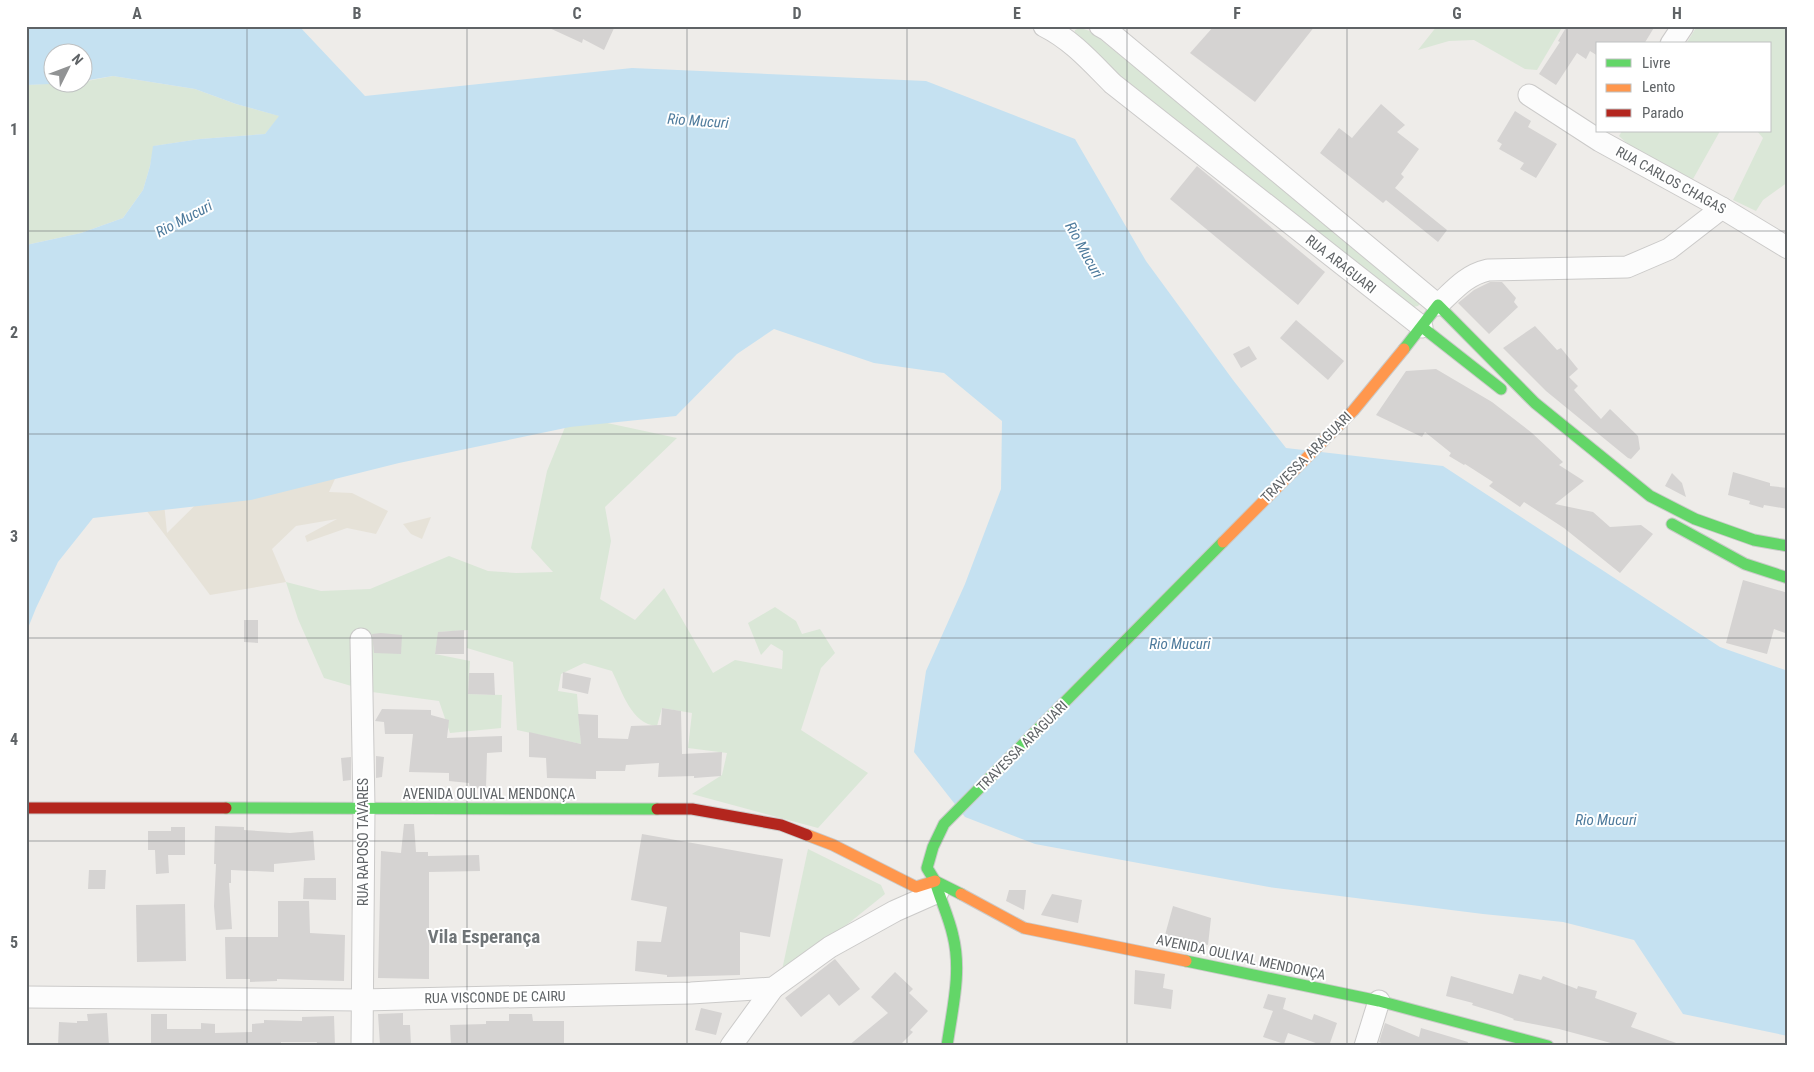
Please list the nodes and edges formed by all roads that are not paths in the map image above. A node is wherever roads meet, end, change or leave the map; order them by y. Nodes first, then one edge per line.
1 (1100, 26) edge
2 (1683, 26) edge
3 (1053, 29) edge
4 (1672, 42) edge
5 (1529, 95) dead end
6 (1596, 132) edge
7 (1604, 136) edge
8 (1722, 208) junction
9 (1788, 248) edge
10 (1438, 305) junction
11 (1422, 327) junction
12 (1509, 396) dead end
13 (1625, 491) dead end
14 (1644, 498) junction
15 (1788, 546) edge
16 (1788, 578) edge
17 (361, 639) dead end
18 (26, 808) edge
19 (364, 808) junction
20 (937, 886) junction
21 (773, 988) junction
22 (26, 997) edge
23 (361, 1000) junction
24 (1379, 1001) junction
25 (362, 1046) edge
26 (731, 1046) edge
27 (947, 1046) edge
28 (1365, 1046) edge
29 (1548, 1046) edge

1 - 10 street, RUA ARAGUARI
2 - 4 street
3 - 11 street, RUA ARAGUARI
5 - 6 street, RUA CARLOS CHAGAS
7 - 8 street, RUA CARLOS CHAGAS
8 - 9 street, RUA CARLOS CHAGAS
8 - 10 street, TRAVESSA ARAGUARI
10 - 11 street, TRAVESSA ARAGUARI
10 - 14 street, RUA ARAGUARI
11 - 12 street, RUA ARAGUARI
11 - 20 street, TRAVESSA ARAGUARI
13 - 14 street
14 - 15 street
14 - 16 street
17 - 19 street, RUA RAPOSO TAVARES
18 - 19 street, AVENIDA OULIVAL MENDONÇA
19 - 20 street, AVENIDA OULIVAL MENDONÇA
19 - 23 street, RUA RAPOSO TAVARES
20 - 21 street
20 - 24 street, AVENIDA OULIVAL MENDONÇA
20 - 27 street
21 - 23 street, RUA VISCONDE DE CAIRU
21 - 26 street
22 - 23 street, RUA VISCONDE DE CAIRU
23 - 25 street, RUA RAPOSO TAVARES
24 - 28 street
24 - 29 street, AVENIDA OULIVAL MENDONÇA

